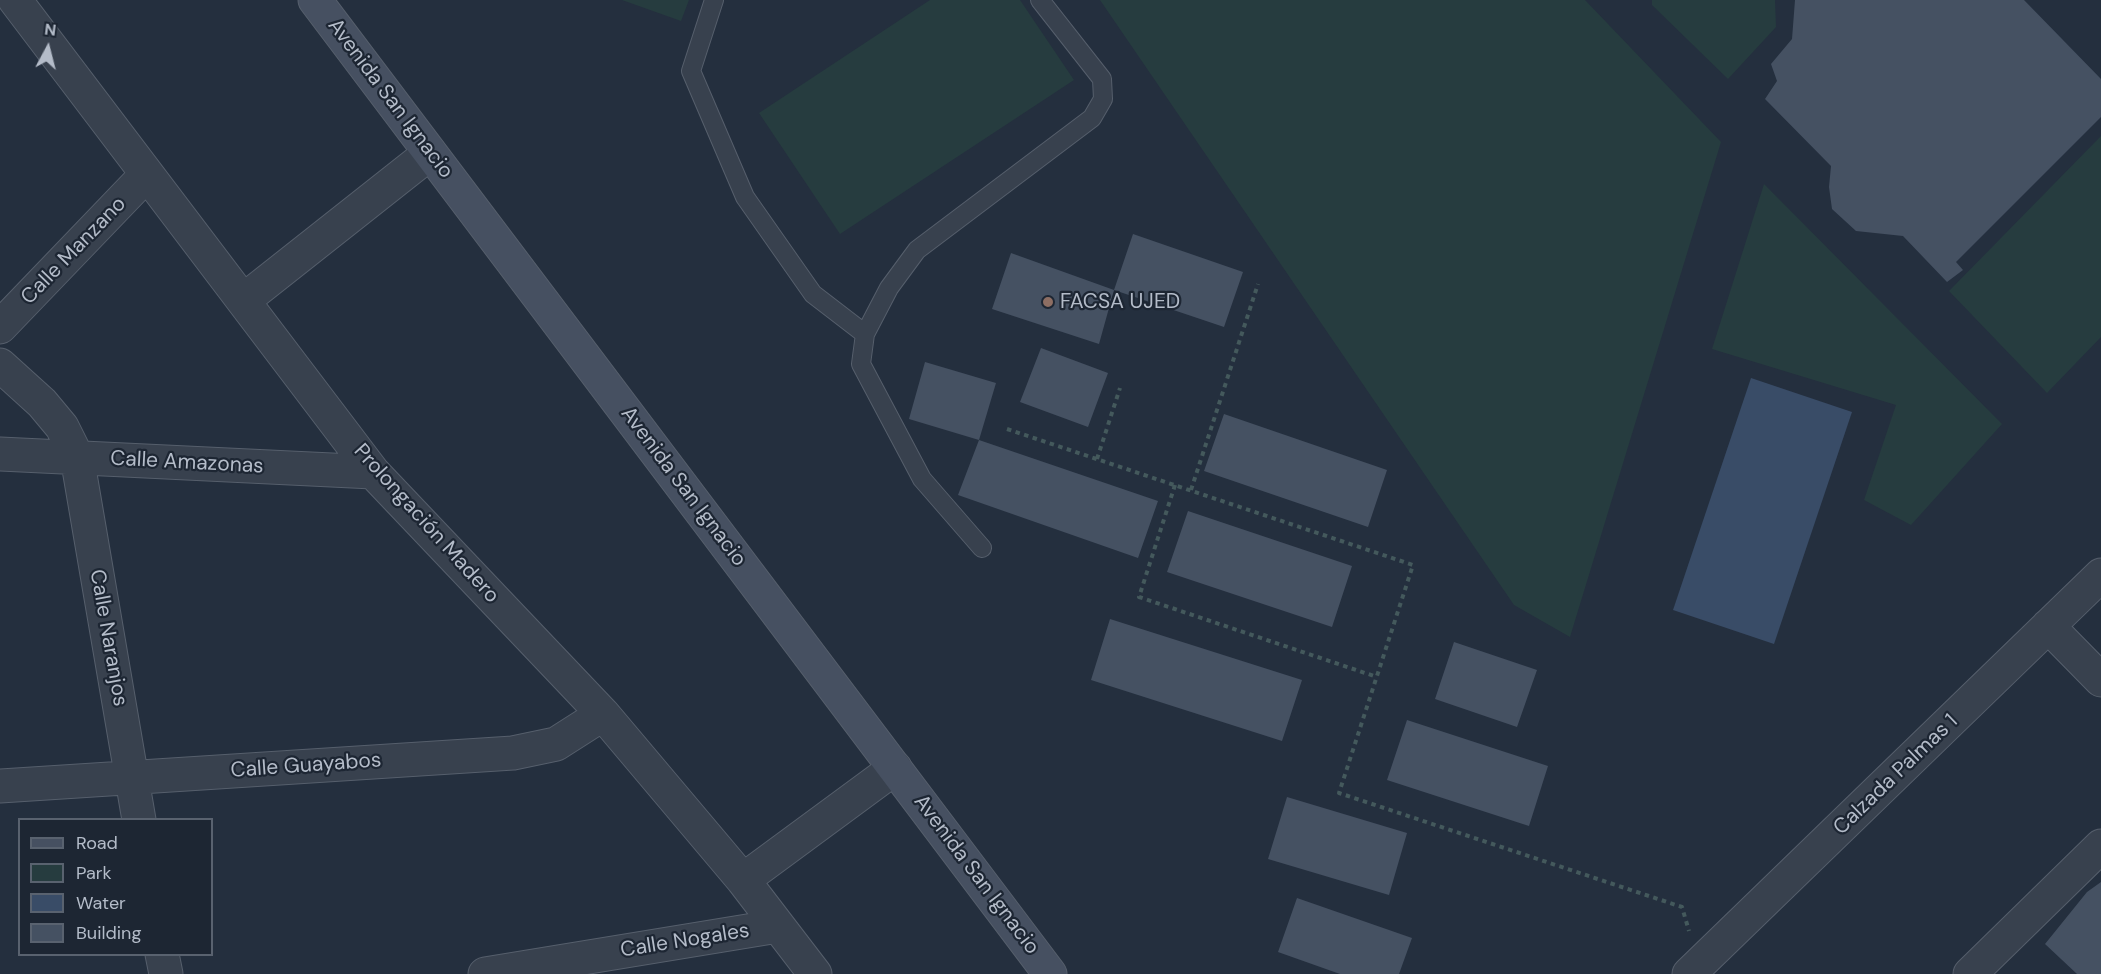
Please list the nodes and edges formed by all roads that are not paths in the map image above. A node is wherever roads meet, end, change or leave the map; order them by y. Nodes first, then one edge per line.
1 (15, 0) edge
2 (315, 0) edge
3 (714, 0) edge
4 (1040, 0) edge
5 (430, 153) junction
6 (147, 174) junction
7 (244, 300) junction
8 (0, 327) edge
9 (865, 334) junction
10 (0, 364) edge
11 (0, 454) edge
12 (77, 457) junction
13 (373, 472) junction
14 (981, 548) dead end
15 (2101, 574) edge
16 (2048, 626) junction
17 (2101, 680) edge
18 (603, 714) junction
19 (895, 768) junction
20 (132, 778) junction
21 (0, 786) edge
22 (139, 818) edge
23 (2101, 846) edge
24 (743, 879) junction
25 (778, 926) junction
26 (162, 956) edge
27 (1709, 967) edge
28 (497, 973) edge
29 (166, 974) edge
30 (815, 974) edge
31 (1050, 974) edge
32 (1970, 974) edge

1 - 6 street, Prolongación Madero
2 - 5 street, Avenida San Ignacio
3 - 9 lane
4 - 9 lane
5 - 7 street
5 - 19 street, Avenida San Ignacio
6 - 7 street, Prolongación Madero
6 - 8 street, Calle Manzano
7 - 13 street, Prolongación Madero
9 - 14 lane
10 - 12 street, Calle Naranjos
11 - 12 street, Calle Amazonas
12 - 13 street, Calle Amazonas
12 - 20 street, Calle Naranjos
13 - 18 street, Prolongación Madero
15 - 16 street, Calzada Palmas 1
16 - 17 street
16 - 27 street, Calzada Palmas 1
18 - 20 street, Calle Guayabos
18 - 24 street, Prolongación Madero
19 - 24 street
19 - 31 street, Avenida San Ignacio
20 - 21 street, Calle Guayabos
20 - 22 street, Calle Naranjos
23 - 32 street
24 - 25 street, Prolongación Madero
25 - 28 street, Calle Nogales
25 - 30 street, Prolongación Madero
26 - 29 street

